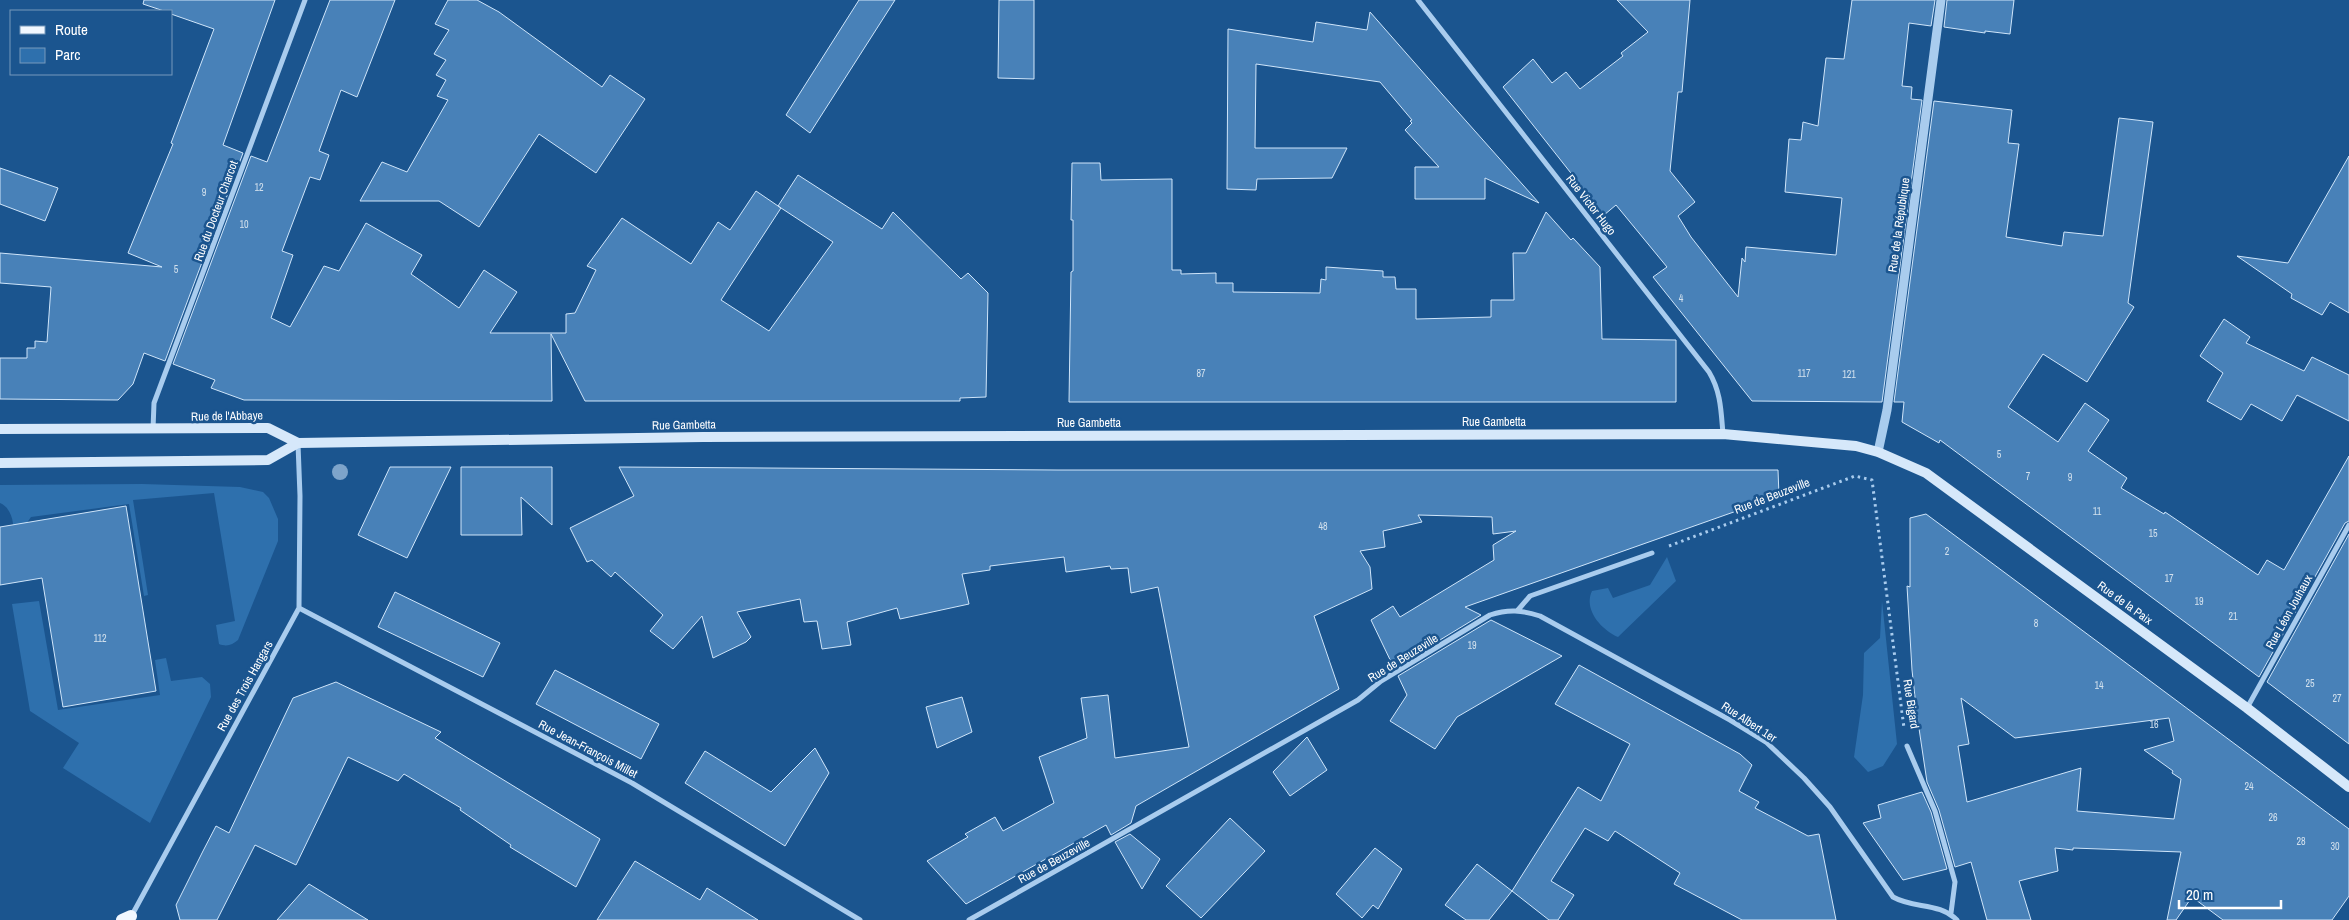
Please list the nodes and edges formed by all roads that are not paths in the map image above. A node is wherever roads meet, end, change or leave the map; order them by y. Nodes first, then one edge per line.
1 (305, 0) edge
2 (1418, 0) edge
3 (1941, 0) edge
4 (0, 429) edge
5 (153, 430) junction
6 (1723, 434) junction
7 (298, 443) junction
8 (1878, 452) junction
9 (0, 463) edge
10 (2349, 526) edge
11 (1652, 552) road end
12 (299, 608) junction
13 (1518, 610) junction
14 (2246, 708) junction
15 (1907, 746) road end
16 (2349, 786) edge
17 (1951, 914) junction
18 (131, 919) edge
19 (860, 920) edge
20 (969, 920) edge
21 (1957, 920) edge

1 - 5 street, Rue du Docteur Charcot
2 - 6 street, Rue Victor Hugo
3 - 8 street, Rue de la République
4 - 5 main road, Rue de l'Abbaye
5 - 7 main road, Rue de l'Abbaye
6 - 7 main road, Rue Gambetta
6 - 8 main road, Rue Gambetta
7 - 9 main road
7 - 12 street, Rue des Trois Hangars
8 - 14 main road, Rue de la Paix
10 - 14 street, Rue Léon Jouhaux
11 - 13 street
12 - 18 street, Rue des Trois Hangars
12 - 19 street, Rue Jean-François Millet
13 - 17 street, Rue Albert 1er
13 - 20 street, Rue de Beuzeville
14 - 16 main road, Rue de la Paix
15 - 17 street, Rue Bigard
17 - 21 street

